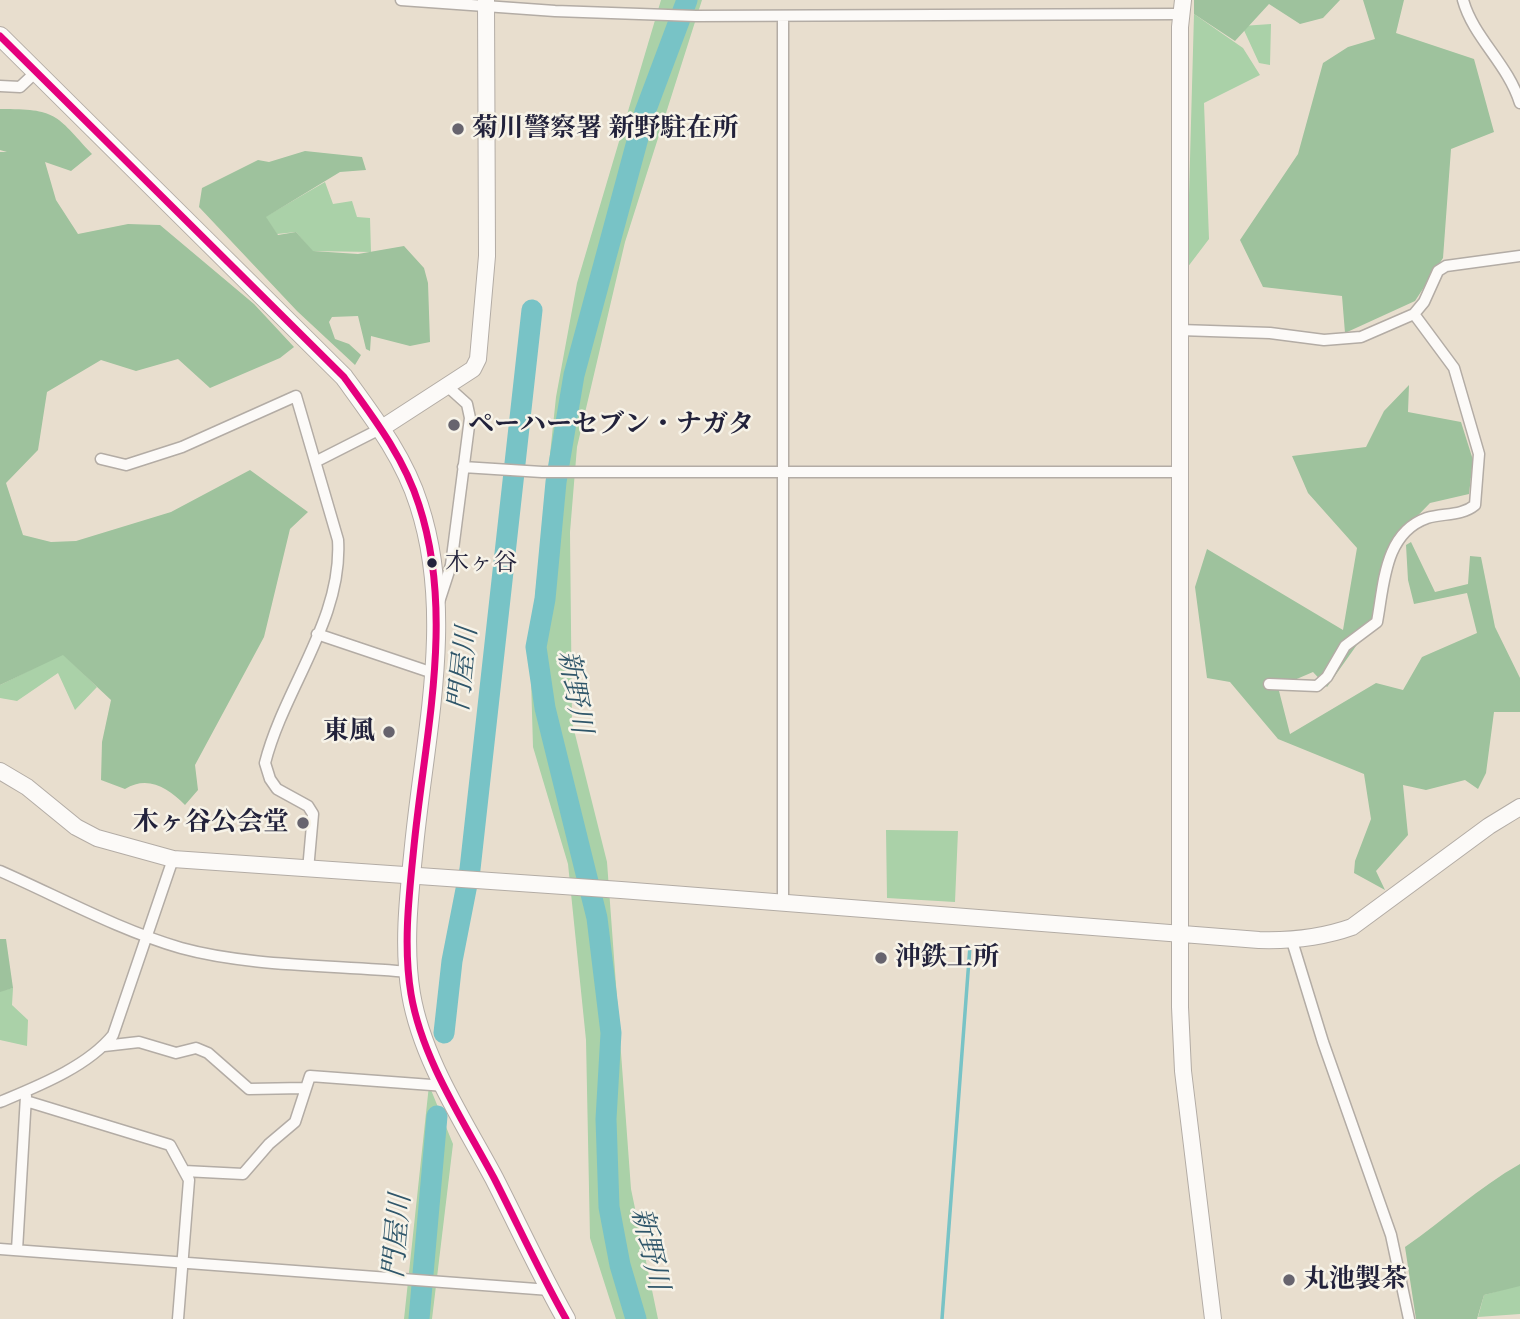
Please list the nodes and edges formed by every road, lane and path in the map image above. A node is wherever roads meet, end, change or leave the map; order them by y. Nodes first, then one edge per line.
1 (401, 0) edge
2 (1464, 0) edge
3 (486, 2) edge
4 (589, 6) edge
5 (1182, 7) edge
6 (783, 16) junction
7 (0, 36) edge
8 (37, 71) junction
9 (0, 86) edge
10 (1520, 103) edge
11 (1520, 256) edge
12 (1414, 314) junction
13 (1180, 330) junction
14 (447, 386) junction
15 (382, 428) junction
16 (101, 459) dead end
17 (317, 461) junction
18 (463, 467) junction
19 (783, 471) junction
20 (1179, 472) junction
21 (437, 609) junction
22 (317, 634) junction
23 (433, 673) junction
24 (1269, 684) dead end
25 (0, 771) edge
26 (1520, 807) edge
27 (173, 859) junction
28 (309, 870) junction
29 (0, 871) edge
30 (411, 876) junction
31 (783, 902) junction
32 (1179, 935) junction
33 (146, 937) junction
34 (1292, 941) junction
35 (409, 972) junction
36 (104, 1046) junction
37 (446, 1086) junction
38 (304, 1088) junction
39 (26, 1096) junction
40 (0, 1102) edge
41 (184, 1171) junction
42 (0, 1249) edge
43 (17, 1251) junction
44 (183, 1264) junction
45 (550, 1290) junction
46 (178, 1319) edge
47 (566, 1319) edge
48 (1213, 1319) edge
49 (1409, 1319) edge

1 - 3 street
2 - 10 street
3 - 4 street
3 - 14 street
4 - 6 street
5 - 6 street
5 - 13 street
6 - 19 street
7 - 8 main road
8 - 9 street
8 - 15 main road
11 - 12 street
12 - 13 street
12 - 24 street
13 - 20 street
14 - 15 street
14 - 18 street
15 - 17 street
15 - 21 main road
16 - 17 street
17 - 22 street
18 - 19 street
18 - 21 street
19 - 20 street
19 - 31 street
20 - 32 street
21 - 23 main road
22 - 23 street
22 - 28 street
23 - 30 main road
25 - 27 street
26 - 34 street
27 - 28 street
27 - 33 street
28 - 30 street
29 - 33 street
30 - 31 street
30 - 35 main road
31 - 32 street
32 - 34 street
32 - 48 street
33 - 35 street
33 - 36 street
34 - 49 street
35 - 37 main road
36 - 38 street
36 - 39 street
37 - 38 street
37 - 45 main road
38 - 41 street
39 - 40 street
39 - 41 street
39 - 43 street
41 - 44 street
42 - 43 street
43 - 44 street
44 - 45 street
44 - 46 street
45 - 47 main road

